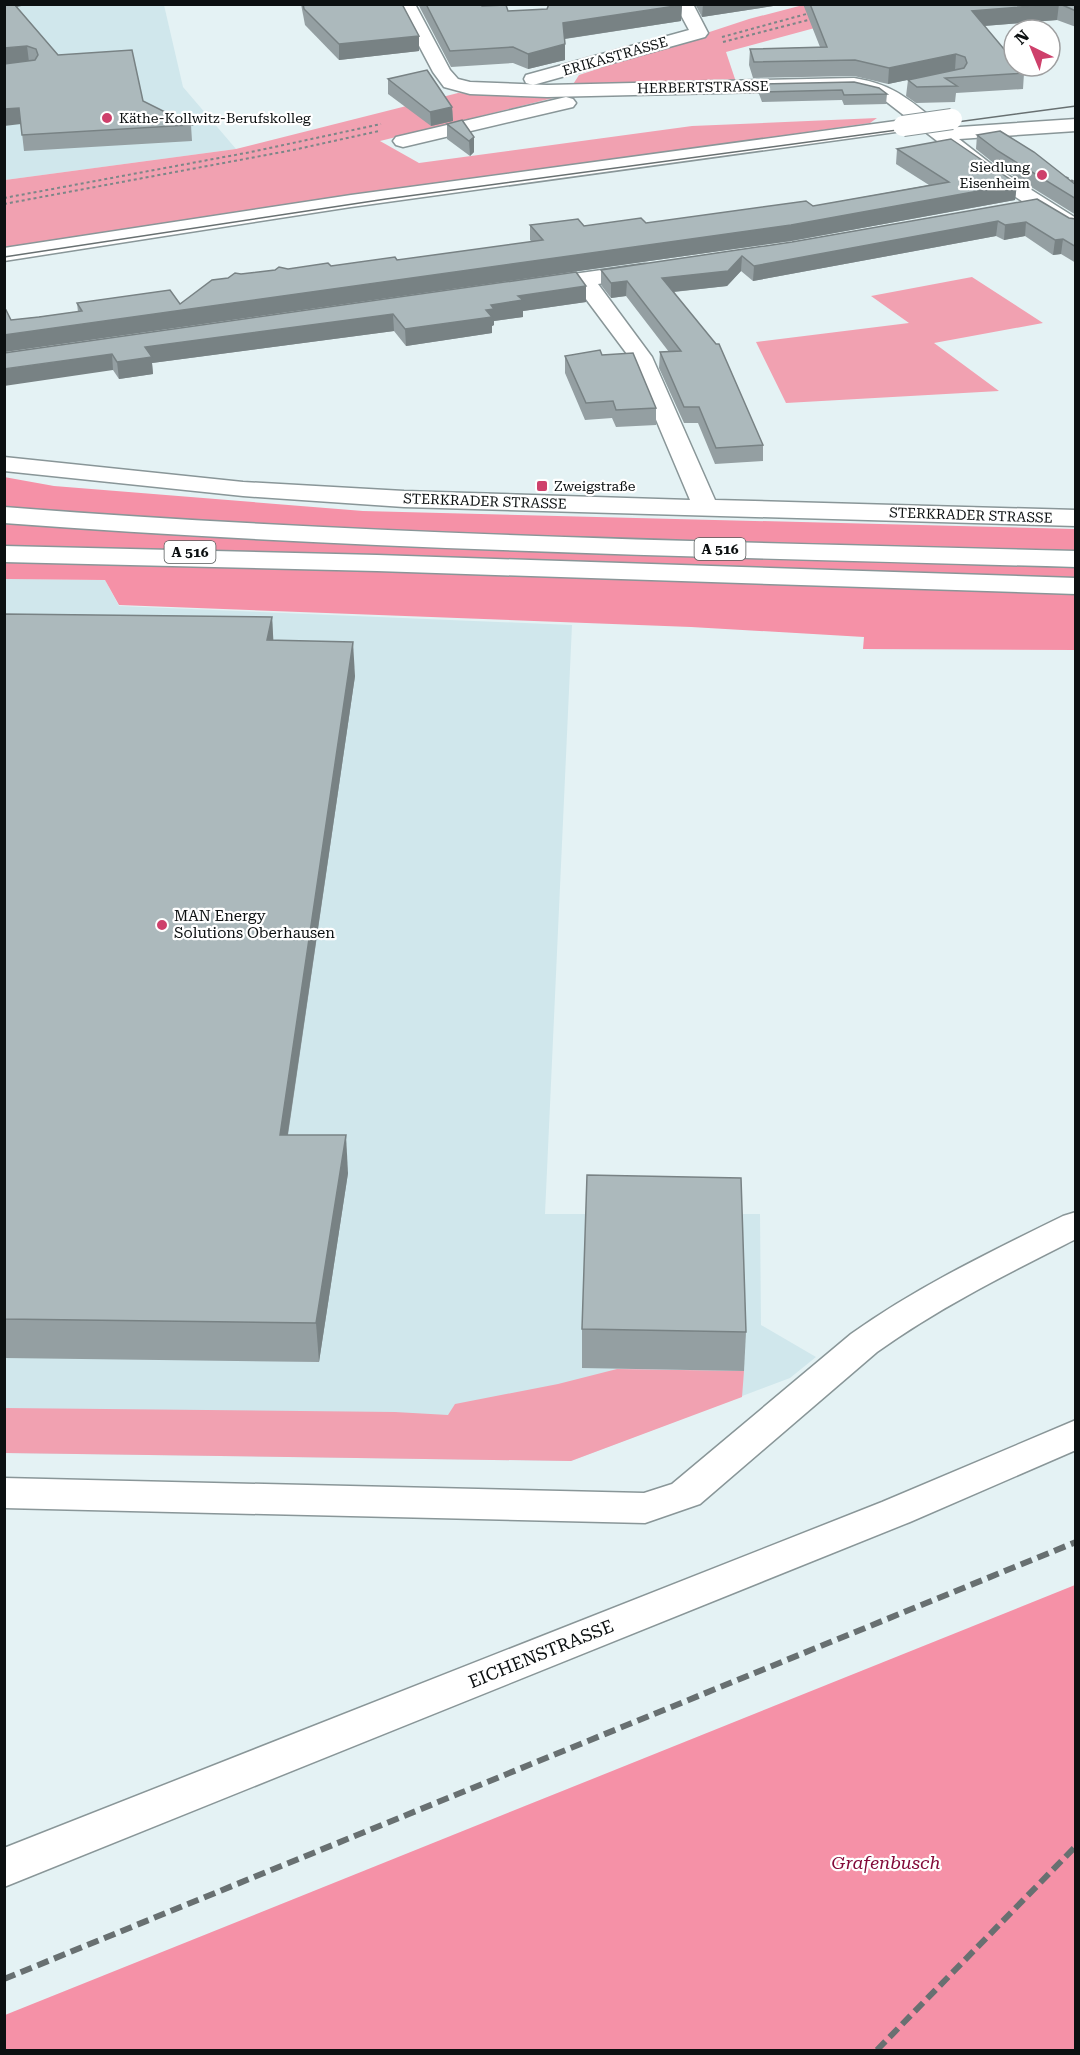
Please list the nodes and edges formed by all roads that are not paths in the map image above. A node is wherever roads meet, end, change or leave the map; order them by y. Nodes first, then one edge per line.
1 (406, 4) edge
2 (684, 4) edge
3 (909, 87) edge
4 (588, 90) junction
5 (500, 91) junction
6 (886, 92) junction
7 (1025, 109) dead end
8 (1076, 125) edge
9 (946, 127) junction
10 (402, 141) dead end
11 (1040, 204) junction
12 (1006, 210) edge
13 (1076, 226) edge
14 (4, 255) edge
15 (664, 268) edge
16 (583, 279) junction
17 (513, 289) edge
18 (4, 464) edge
19 (705, 506) junction
20 (4, 515) edge
21 (1076, 518) edge
22 (4, 539) edge
23 (4, 554) edge
24 (1076, 559) edge
25 (377, 562) junction
26 (1076, 586) edge
27 (1076, 1224) edge
28 (1076, 1434) edge
29 (4, 1493) edge
30 (4, 1868) edge

1 - 5 main road, HERBERTSTRASSE
2 - 5 main road, ERIKASTRASSE
3 - 6 main road
4 - 5 main road, HERBERTSTRASSE
4 - 6 main road, HERBERTSTRASSE
4 - 10 main road, HERBERTSTRASSE
6 - 9 main road
7 - 9 main road
8 - 9 main road
9 - 11 main road
9 - 14 main road, bridge
11 - 12 main road
11 - 13 main road
15 - 16 main road
16 - 17 main road
16 - 19 main road
18 - 19 main road, STERKRADER STRASSE
19 - 21 main road, STERKRADER STRASSE
20 - 24 main road, A 516
22 - 25 main road, A 516
23 - 25 main road
25 - 26 main road, A 516
27 - 29 main road
28 - 30 main road, EICHENSTRASSE

